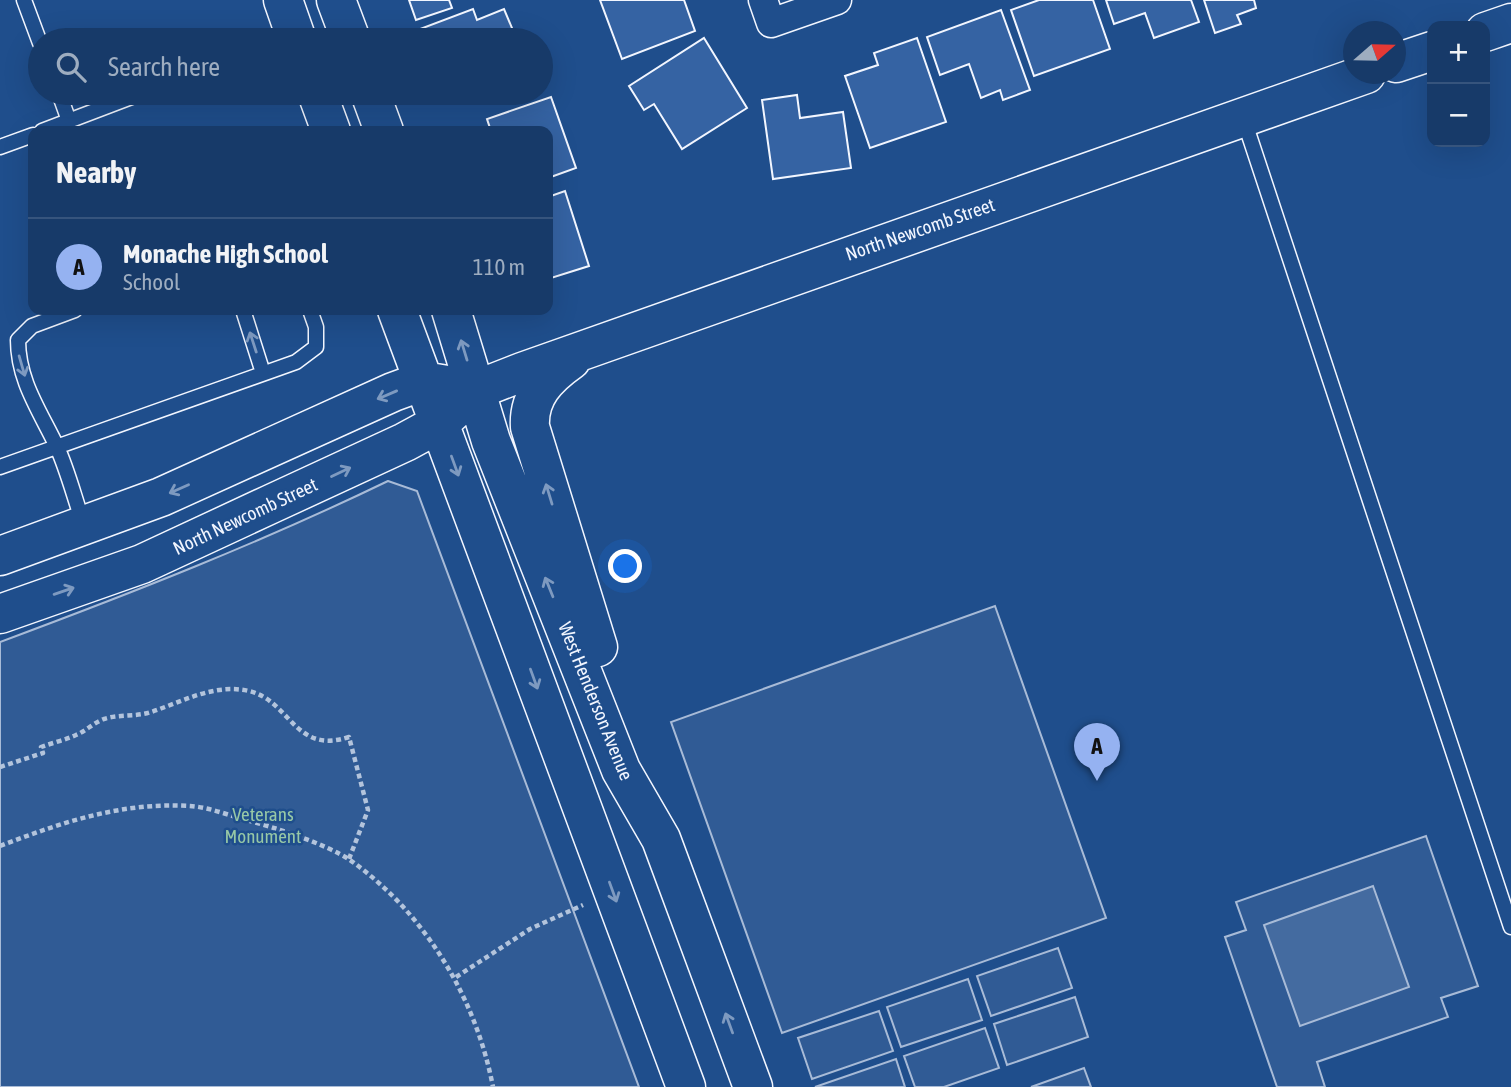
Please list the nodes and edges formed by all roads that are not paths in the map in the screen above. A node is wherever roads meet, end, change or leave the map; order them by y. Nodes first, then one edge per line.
1 (24, 0) edge
2 (336, 0) edge
3 (837, 0) edge
4 (767, 11) edge
5 (1511, 23) edge
6 (34, 28) edge
7 (346, 28) edge
8 (1490, 30) edge
9 (1427, 53) edge
10 (1406, 59) edge
11 (1343, 82) edge
12 (63, 105) edge
13 (111, 105) edge
14 (321, 105) edge
15 (374, 105) edge
16 (1243, 116) junction
17 (69, 121) junction
18 (56, 126) edge
19 (329, 126) edge
20 (382, 126) edge
21 (28, 137) edge
22 (0, 147) edge
23 (62, 315) edge
24 (245, 315) edge
25 (312, 315) edge
26 (399, 315) edge
27 (453, 315) edge
28 (591, 346) junction
29 (263, 373) junction
30 (423, 381) junction
31 (476, 390) junction
32 (440, 423) junction
33 (57, 446) junction
34 (0, 467) edge
35 (83, 525) junction
36 (0, 556) edge
37 (0, 585) edge
38 (0, 614) edge
39 (661, 839) junction
40 (1511, 927) edge
41 (686, 1087) edge
42 (753, 1087) edge

1 - 6 lane
2 - 7 main road
3 - 4 street
5 - 8 main road
9 - 10 main road
11 - 16 main road, North Newcomb Street
12 - 17 lane
13 - 17 lane
14 - 19 main road
15 - 20 main road
16 - 28 main road, North Newcomb Street
16 - 40 lane
17 - 18 lane
21 - 22 lane
23 -> 33 lane
29 -> 24 lane
25 - 29 lane
26 - 30 main road
31 -> 27 main road, West Henderson Avenue
28 - 31 main road, North Newcomb Street
39 -> 28 main road
29 - 33 lane
30 - 31 main road
30 - 32 main road
30 -> 35 main road
31 - 32 main road, North Newcomb Street
39 -> 31 main road, West Henderson Avenue
38 -> 32 main road, North Newcomb Street
32 -> 41 main road
33 - 34 lane
33 - 35 lane
35 - 36 main road
35 - 37 main road
42 -> 39 main road, West Henderson Avenue

